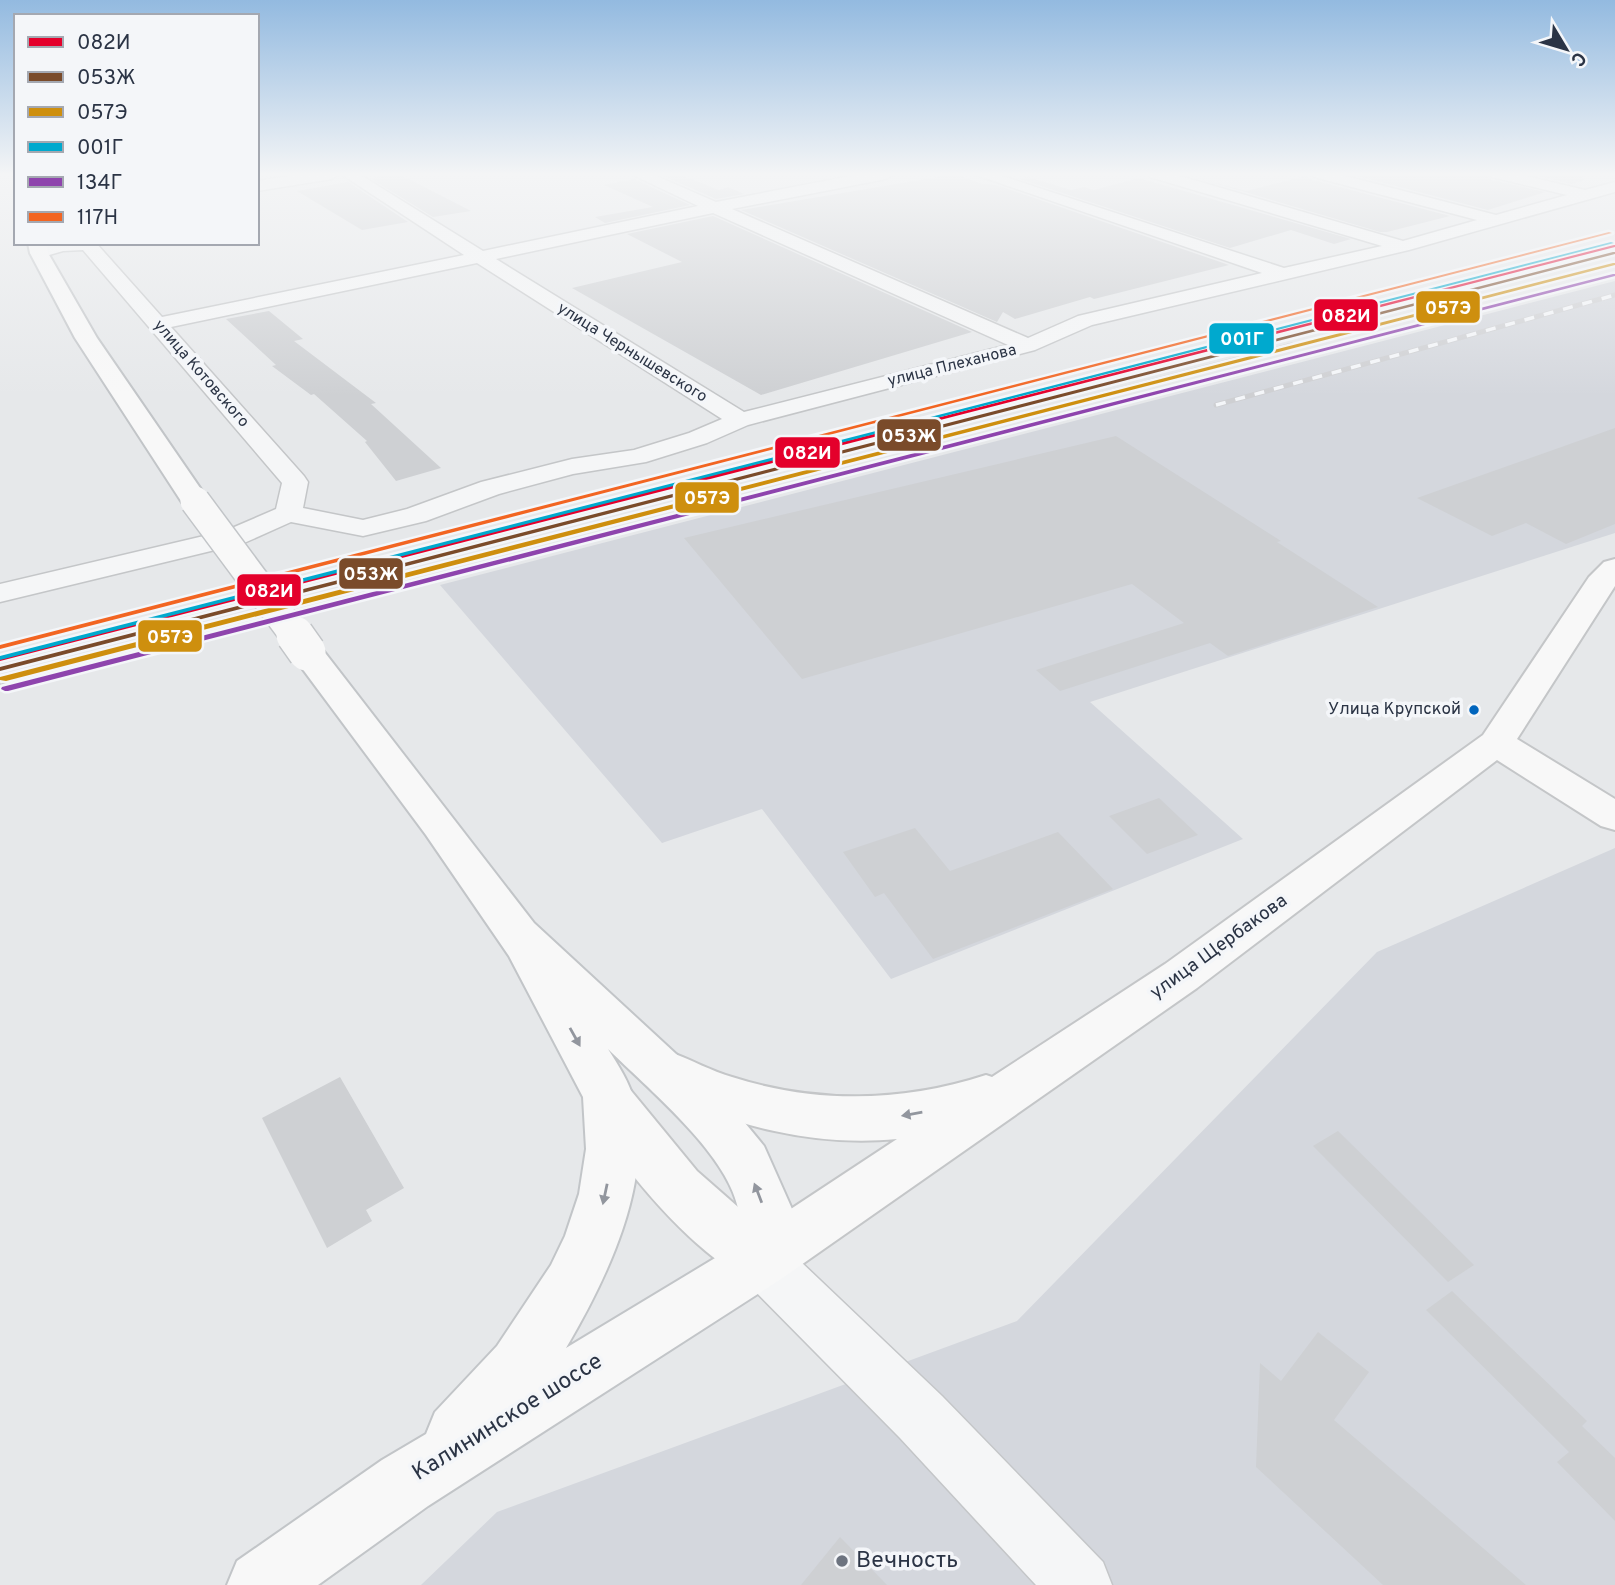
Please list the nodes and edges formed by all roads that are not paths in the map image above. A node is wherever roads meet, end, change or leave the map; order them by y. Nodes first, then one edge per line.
1 (38, 248) edge
2 (90, 248) edge
3 (463, 248) edge
4 (521, 248) edge
5 (804, 248) edge
6 (1205, 248) edge
7 (1395, 248) edge
8 (477, 257) junction
9 (1287, 275) junction
10 (158, 324) junction
11 (1028, 346) junction
12 (740, 420) junction
13 (288, 513) junction
14 (1615, 568) edge
15 (0, 593) edge
16 (1496, 743) junction
17 (1615, 817) edge
18 (518, 934) junction
19 (650, 1060) junction
20 (1025, 1083) junction
21 (610, 1102) junction
22 (761, 1260) junction
23 (405, 1483) junction
24 (261, 1585) edge
25 (1080, 1585) edge

1 - 18 main road, bridge
2 - 10 street, улица Котовского
3 - 8 street, улица Чернышевского
4 - 8 street
5 - 11 street
6 - 9 street
7 - 9 street, улица Плеханова
8 - 10 street
8 - 12 street, улица Чернышевского
9 - 11 street, улица Плеханова
10 - 13 street, улица Котовского
11 - 12 street, улица Плеханова
12 - 13 street, улица Плеханова
13 - 15 street
14 - 16 main road, улица Щербакова
16 - 17 main road
16 - 20 main road, улица Щербакова
18 - 19 main road
18 -> 21 main road
20 -> 19 main road
22 -> 19 main road
20 - 22 main road, улица Щербакова
21 - 22 main road
21 -> 23 main road
22 - 23 main road, Калининское шоссе
22 - 25 street
23 - 24 main road, Калининское шоссе

